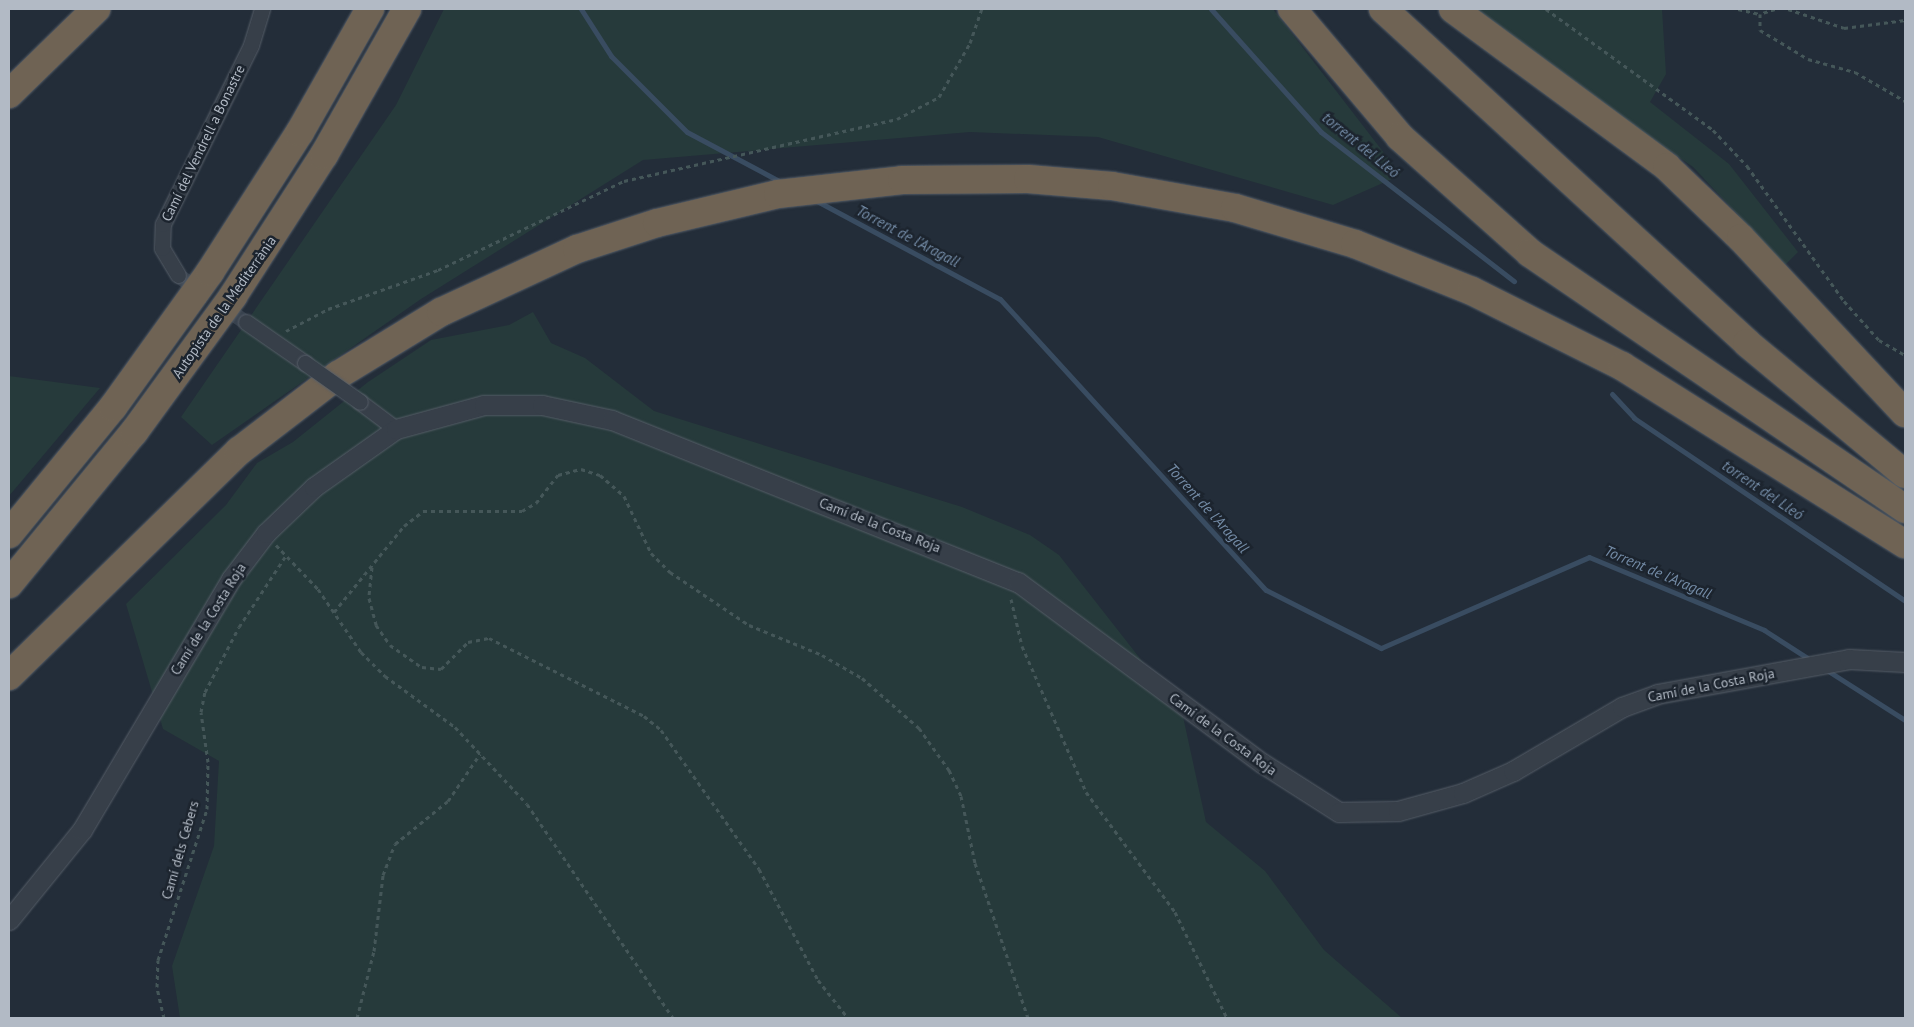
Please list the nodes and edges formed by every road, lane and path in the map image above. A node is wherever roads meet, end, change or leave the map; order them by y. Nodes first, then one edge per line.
1 (96, 9) edge
2 (262, 9) edge
3 (370, 9) edge
4 (408, 9) edge
5 (982, 9) edge
6 (1292, 9) edge
7 (1383, 9) edge
8 (1453, 9) edge
9 (1546, 9) edge
10 (1738, 9) edge
11 (1775, 9) edge
12 (1788, 9) edge
13 (1760, 14) junction
14 (1905, 20) edge
15 (9, 94) edge
16 (1905, 101) edge
17 (178, 275) tunnel mouth
18 (246, 322) tunnel mouth
19 (272, 340) junction
20 (1905, 355) edge
21 (1905, 413) edge
22 (396, 429) junction
23 (1905, 474) edge
24 (1905, 509) edge
25 (266, 533) junction
26 (9, 534) edge
27 (1905, 544) edge
28 (285, 557) junction
29 (372, 566) junction
30 (1018, 582) junction
31 (9, 584) edge
32 (334, 612) junction
33 (1905, 662) edge
34 (9, 676) edge
35 (480, 754) junction
36 (9, 920) edge
37 (164, 1018) edge
38 (357, 1018) edge
39 (673, 1018) edge
40 (848, 1018) edge
41 (1028, 1018) edge
42 (1227, 1018) edge

1 - 15 highway
2 - 17 street, Camí del Vendrell a Bonastre
3 - 26 highway
4 - 31 highway, Autopista de la Mediterrània
5 - 19 path
6 - 24 highway
7 - 23 highway
8 - 21 highway
9 - 20 path
10 - 13 path
11 - 13 path
12 - 14 path
13 - 16 path
18 - 19 street
19 - 22 street, bridge
22 - 25 street, Camí de la Costa Roja
22 - 30 street, Camí de la Costa Roja
25 - 28 path
25 - 36 street, Camí de la Costa Roja
27 - 34 highway
28 - 32 path
28 - 37 path, Camí dels Cebers
29 - 32 path
29 - 40 path
29 - 41 path
30 - 33 street, Camí de la Costa Roja
30 - 42 path
32 - 35 path
35 - 38 path
35 - 39 path

